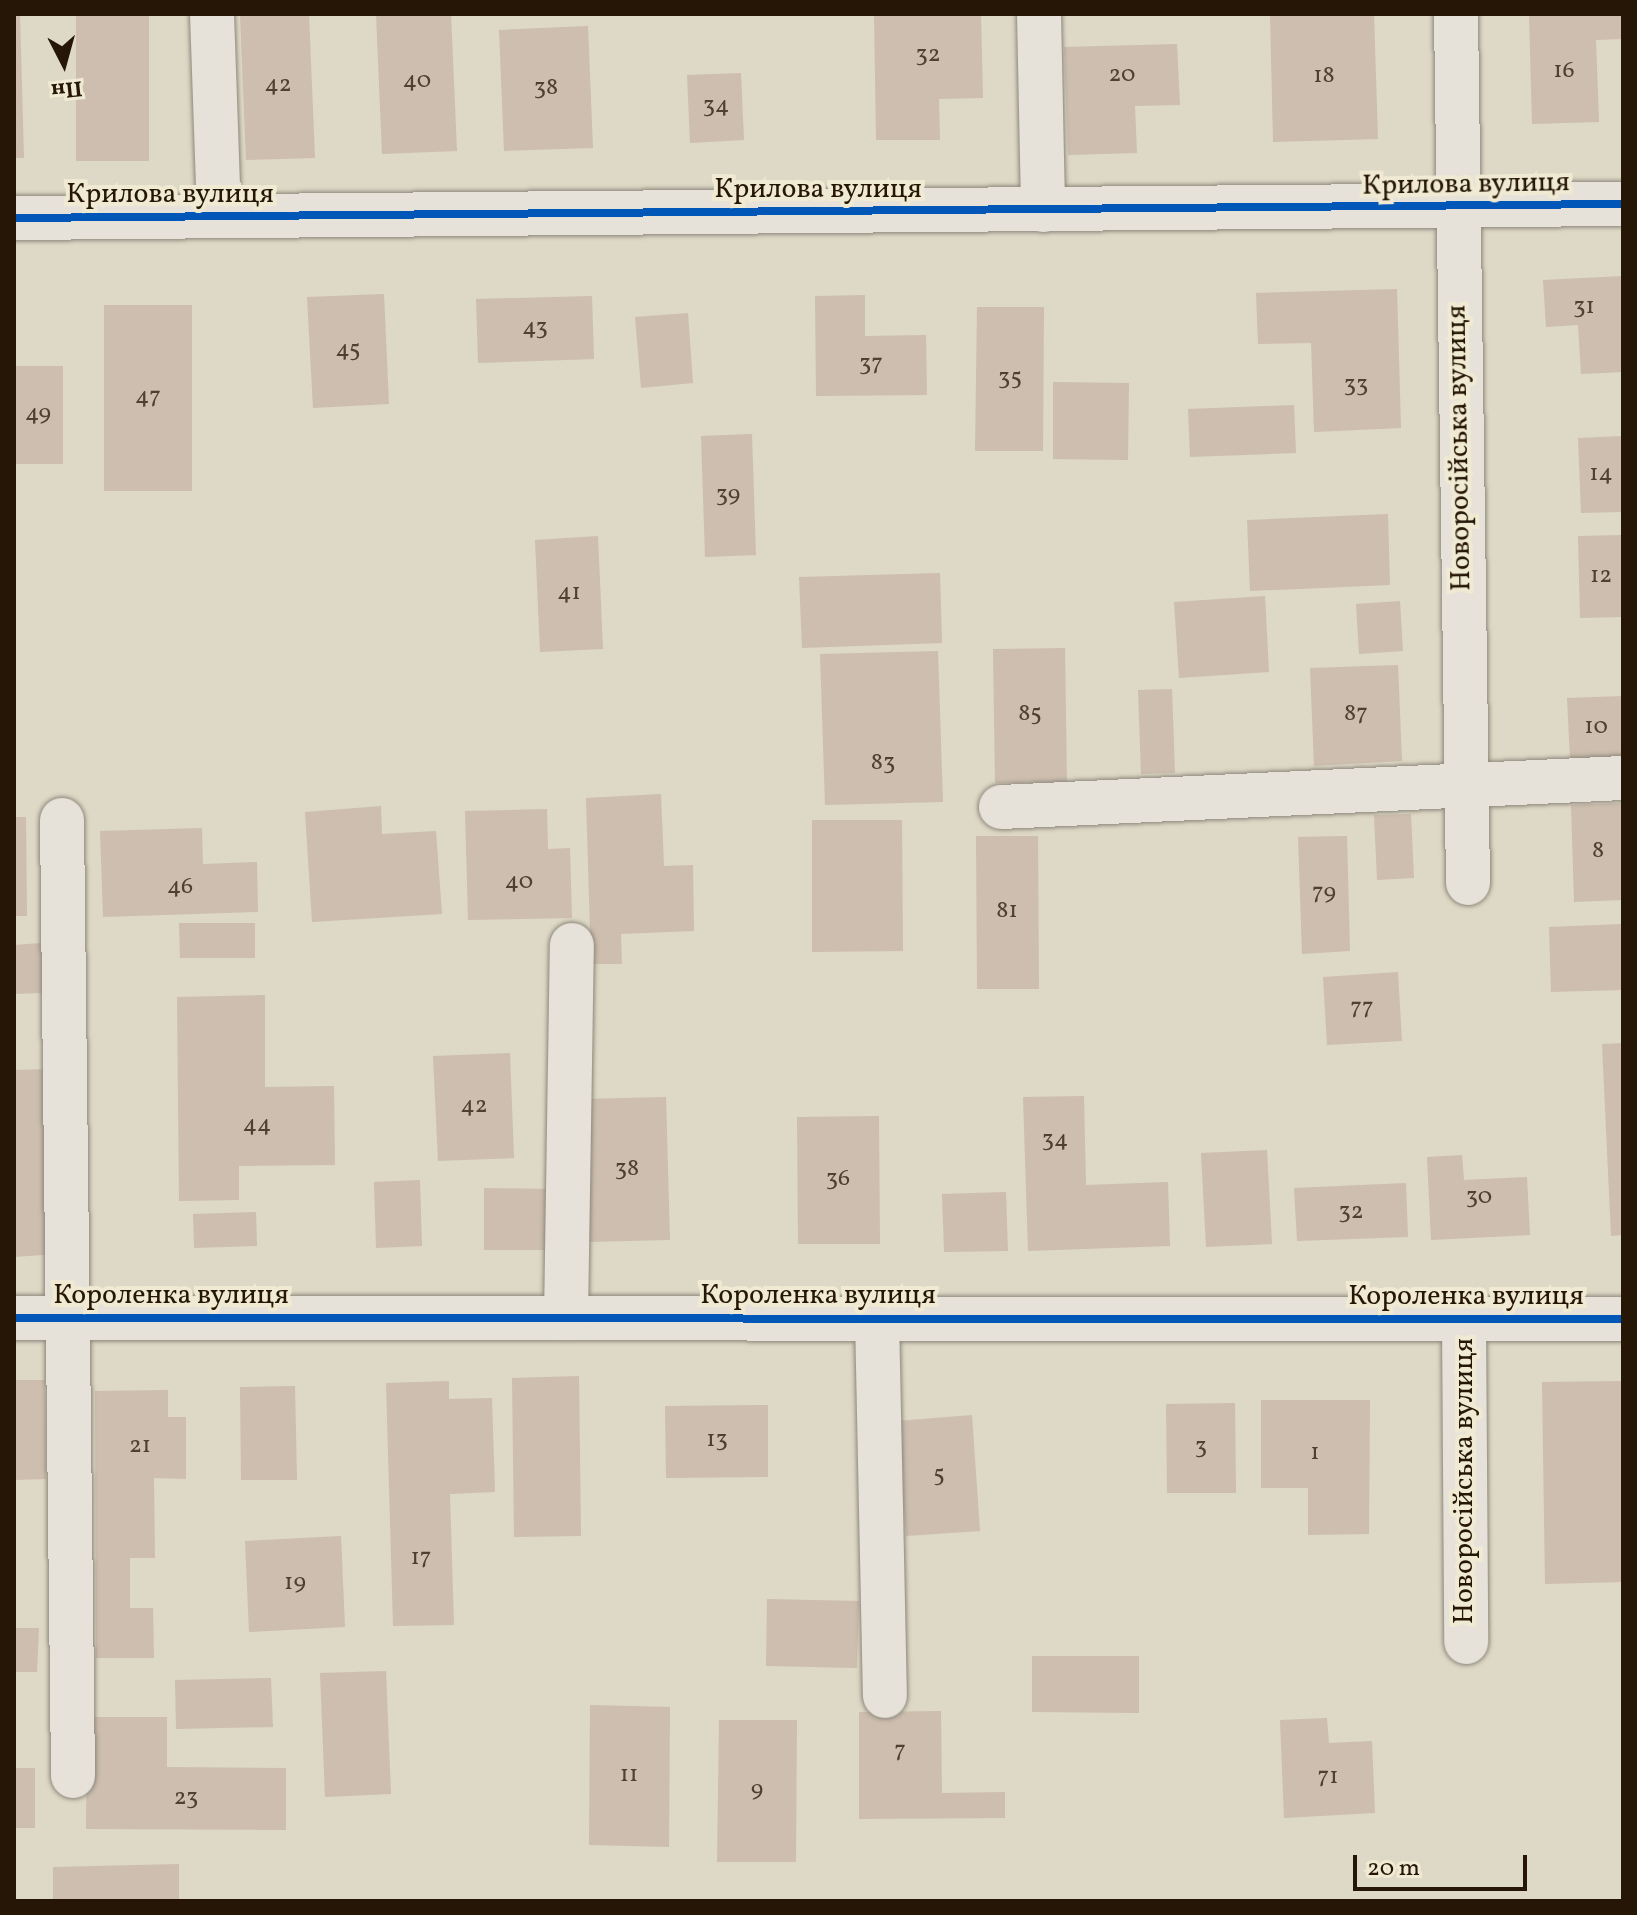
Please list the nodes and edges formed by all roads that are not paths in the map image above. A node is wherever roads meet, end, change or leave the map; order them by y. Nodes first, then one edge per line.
1 (212, 14) edge
2 (1039, 14) edge
3 (1456, 14) edge
4 (1623, 204) edge
5 (1456, 208) junction
6 (1043, 210) junction
7 (219, 216) junction
8 (14, 218) edge
9 (1623, 778) edge
10 (1466, 782) junction
11 (1001, 807) dead end
12 (62, 820) dead end
13 (1468, 883) dead end
14 (572, 945) dead end
15 (14, 1318) edge
16 (69, 1318) junction
17 (566, 1318) junction
18 (877, 1318) junction
19 (1464, 1319) junction
20 (1623, 1319) edge
21 (1466, 1642) dead end
22 (885, 1696) dead end
23 (73, 1776) dead end

1 - 7 street
2 - 6 street
3 - 5 street, Новоросійська вулиця
4 - 5 street, Крилова вулиця
5 - 6 street, Крилова вулиця
5 - 10 street, Новоросійська вулиця
6 - 7 street, Крилова вулиця
7 - 8 street, Крилова вулиця
9 - 10 street
10 - 11 street
10 - 13 street, Новоросійська вулиця
12 - 16 street
14 - 17 street
15 - 16 street, Короленка вулиця
16 - 17 street, Короленка вулиця
16 - 23 street
17 - 18 street, Короленка вулиця
18 - 19 street, Короленка вулиця
18 - 22 street
19 - 20 street, Короленка вулиця
19 - 21 street, Новоросійська вулиця

